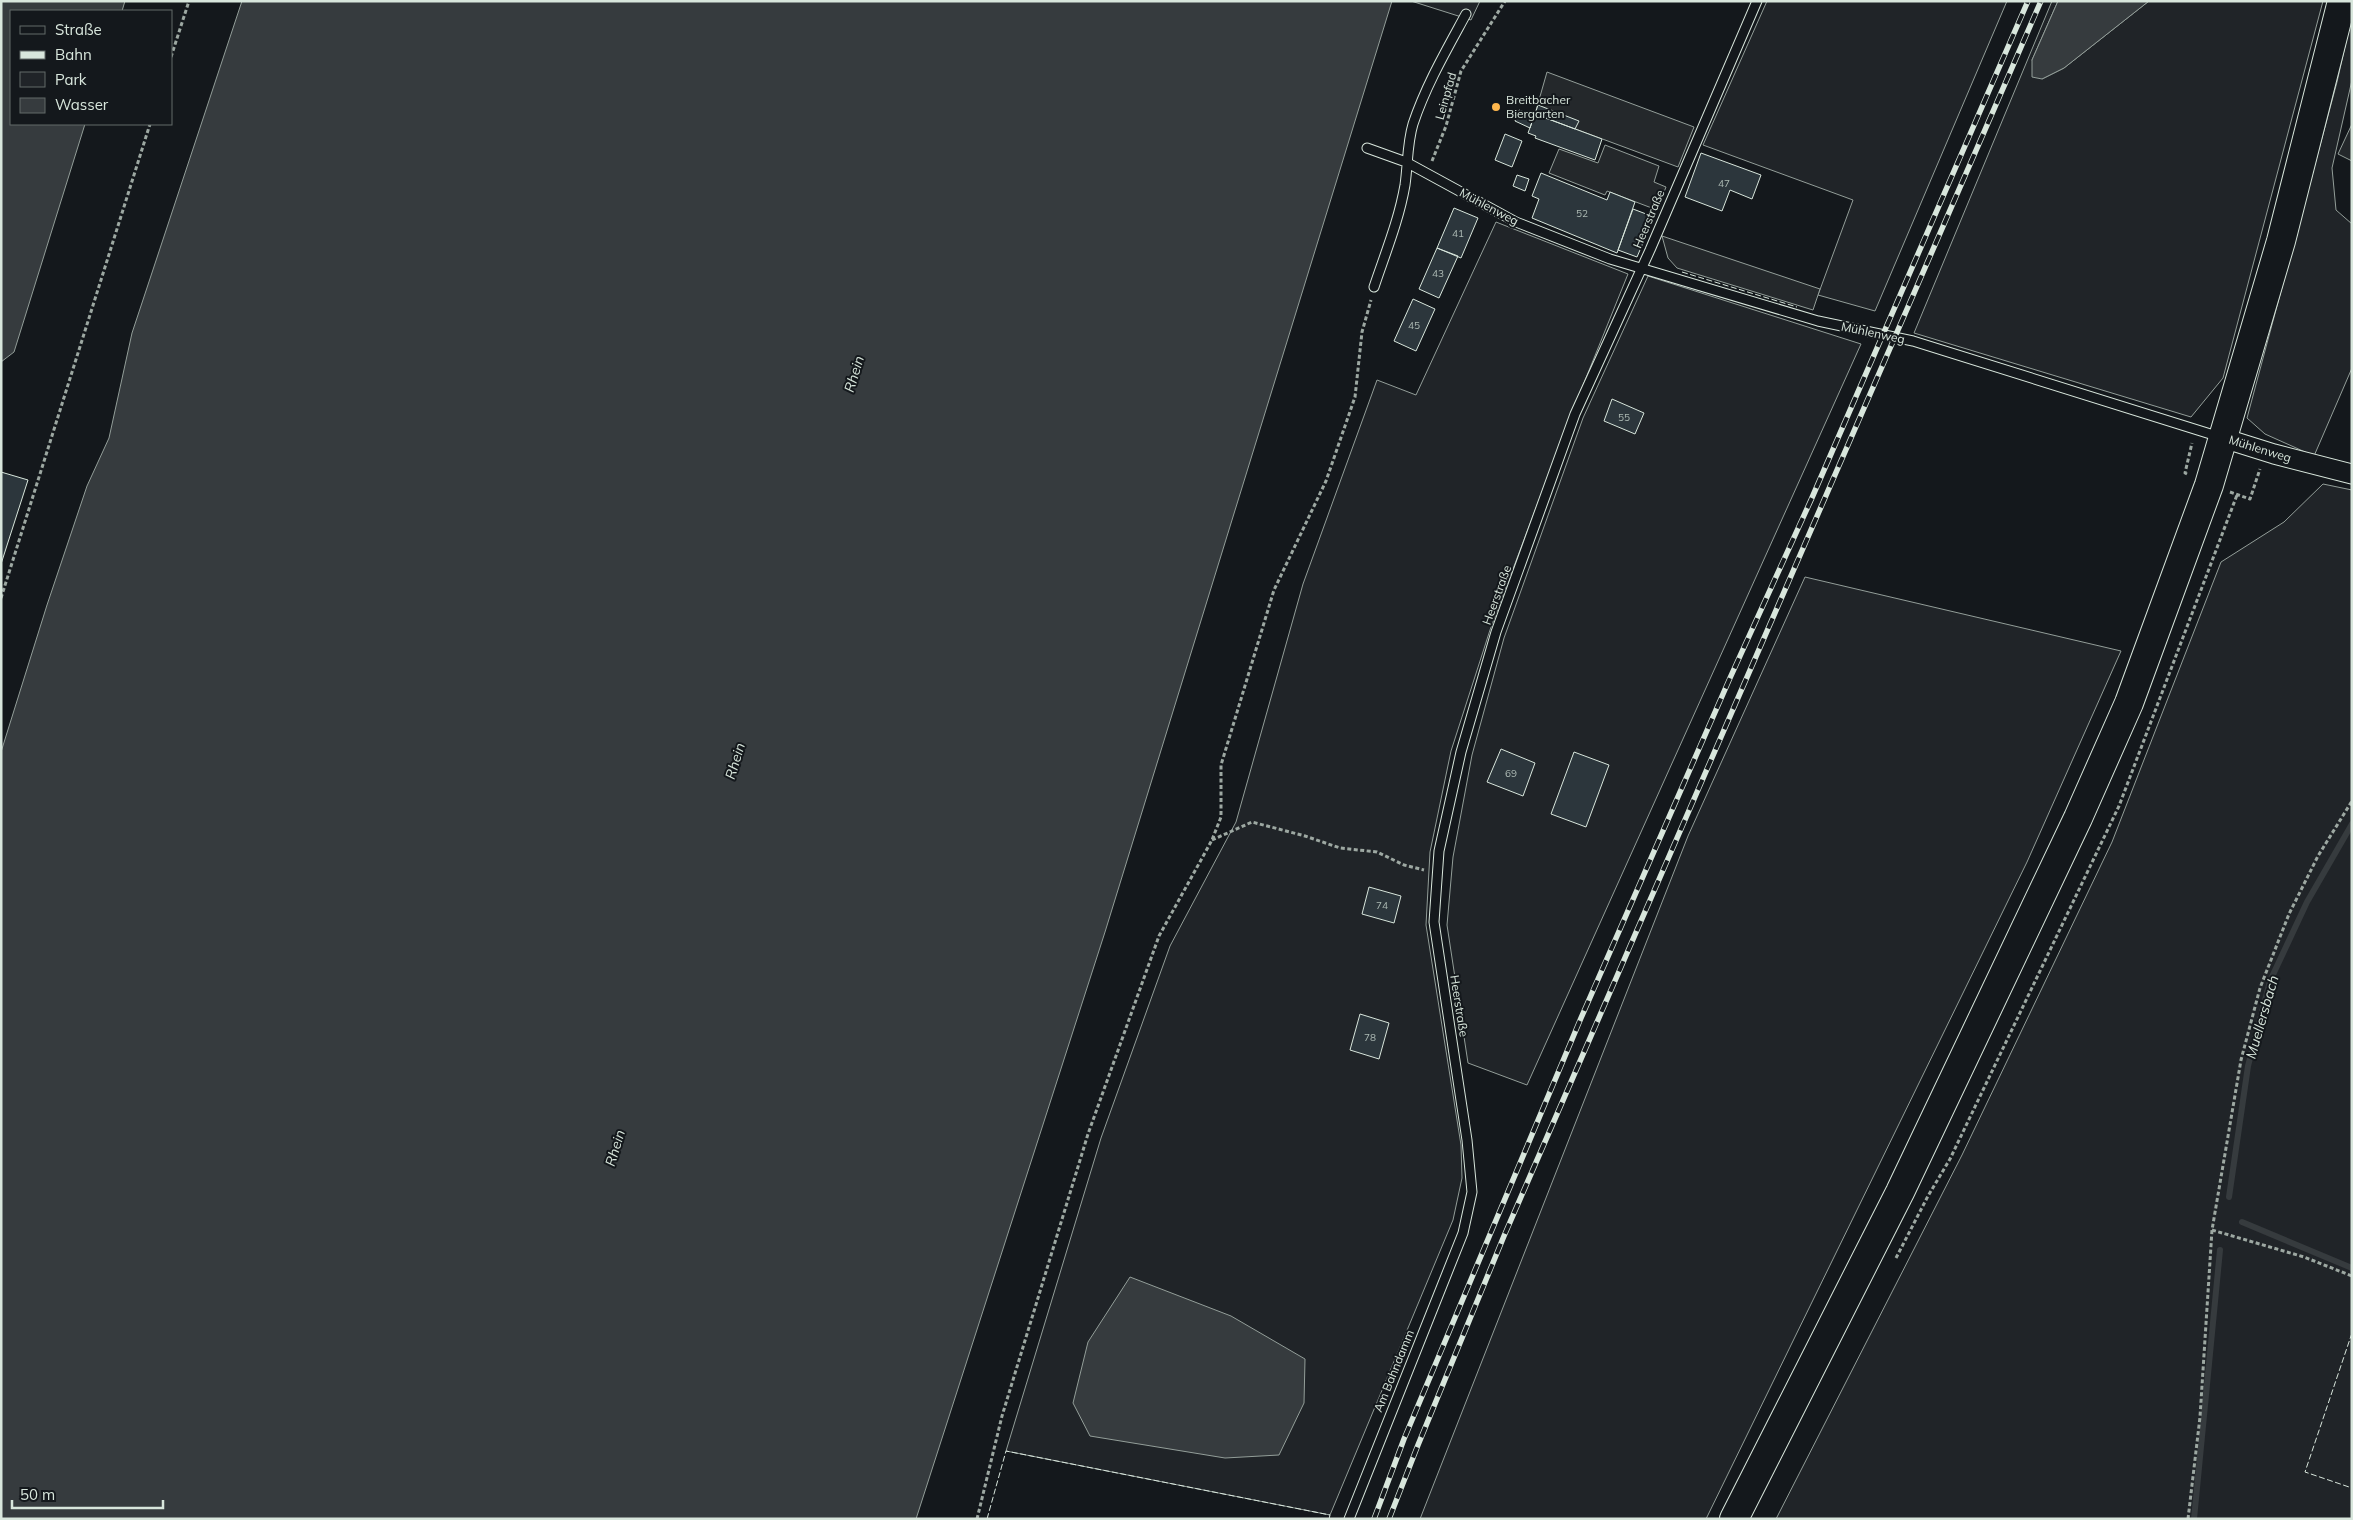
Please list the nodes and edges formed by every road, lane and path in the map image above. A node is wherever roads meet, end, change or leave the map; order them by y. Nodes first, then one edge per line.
1 (189, 1) edge
2 (1505, 1) edge
3 (1757, 1) edge
4 (2342, 1) edge
5 (1466, 14) dead end
6 (172, 54) edge
7 (150, 125) edge
8 (1367, 148) dead end
9 (1406, 162) junction
10 (1428, 174) junction
11 (1642, 268) junction
12 (1374, 287) joint
13 (2223, 438) junction
14 (2265, 451) junction
15 (2352, 474) edge
16 (2208, 485) junction
17 (1, 598) edge
18 (2352, 802) edge
19 (1212, 840) junction
20 (1436, 874) junction
21 (2212, 1230) junction
22 (1463, 1233) joint
23 (2352, 1276) edge
24 (977, 1519) edge
25 (1350, 1519) edge
26 (1734, 1519) edge
27 (2188, 1519) edge

1 - 6 path
2 - 10 path, Leinpfad
3 - 11 lane, Heerstraße
4 - 13 main road
5 - 9 lane
7 - 17 path
8 - 9 lane, Mühlenweg
9 - 10 lane, Mühlenweg
9 - 12 lane
10 - 11 lane, Mühlenweg
11 - 13 lane, Mühlenweg
11 - 20 lane, Heerstraße
12 - 19 path
13 - 14 street, Mühlenweg
13 - 16 main road
14 - 15 street, Mühlenweg
14 - 16 path
16 - 26 main road
18 - 21 path
19 - 20 path
19 - 24 path
20 - 22 lane, Heerstraße
21 - 23 path
21 - 27 path
22 - 25 lane, Am Bahndamm

